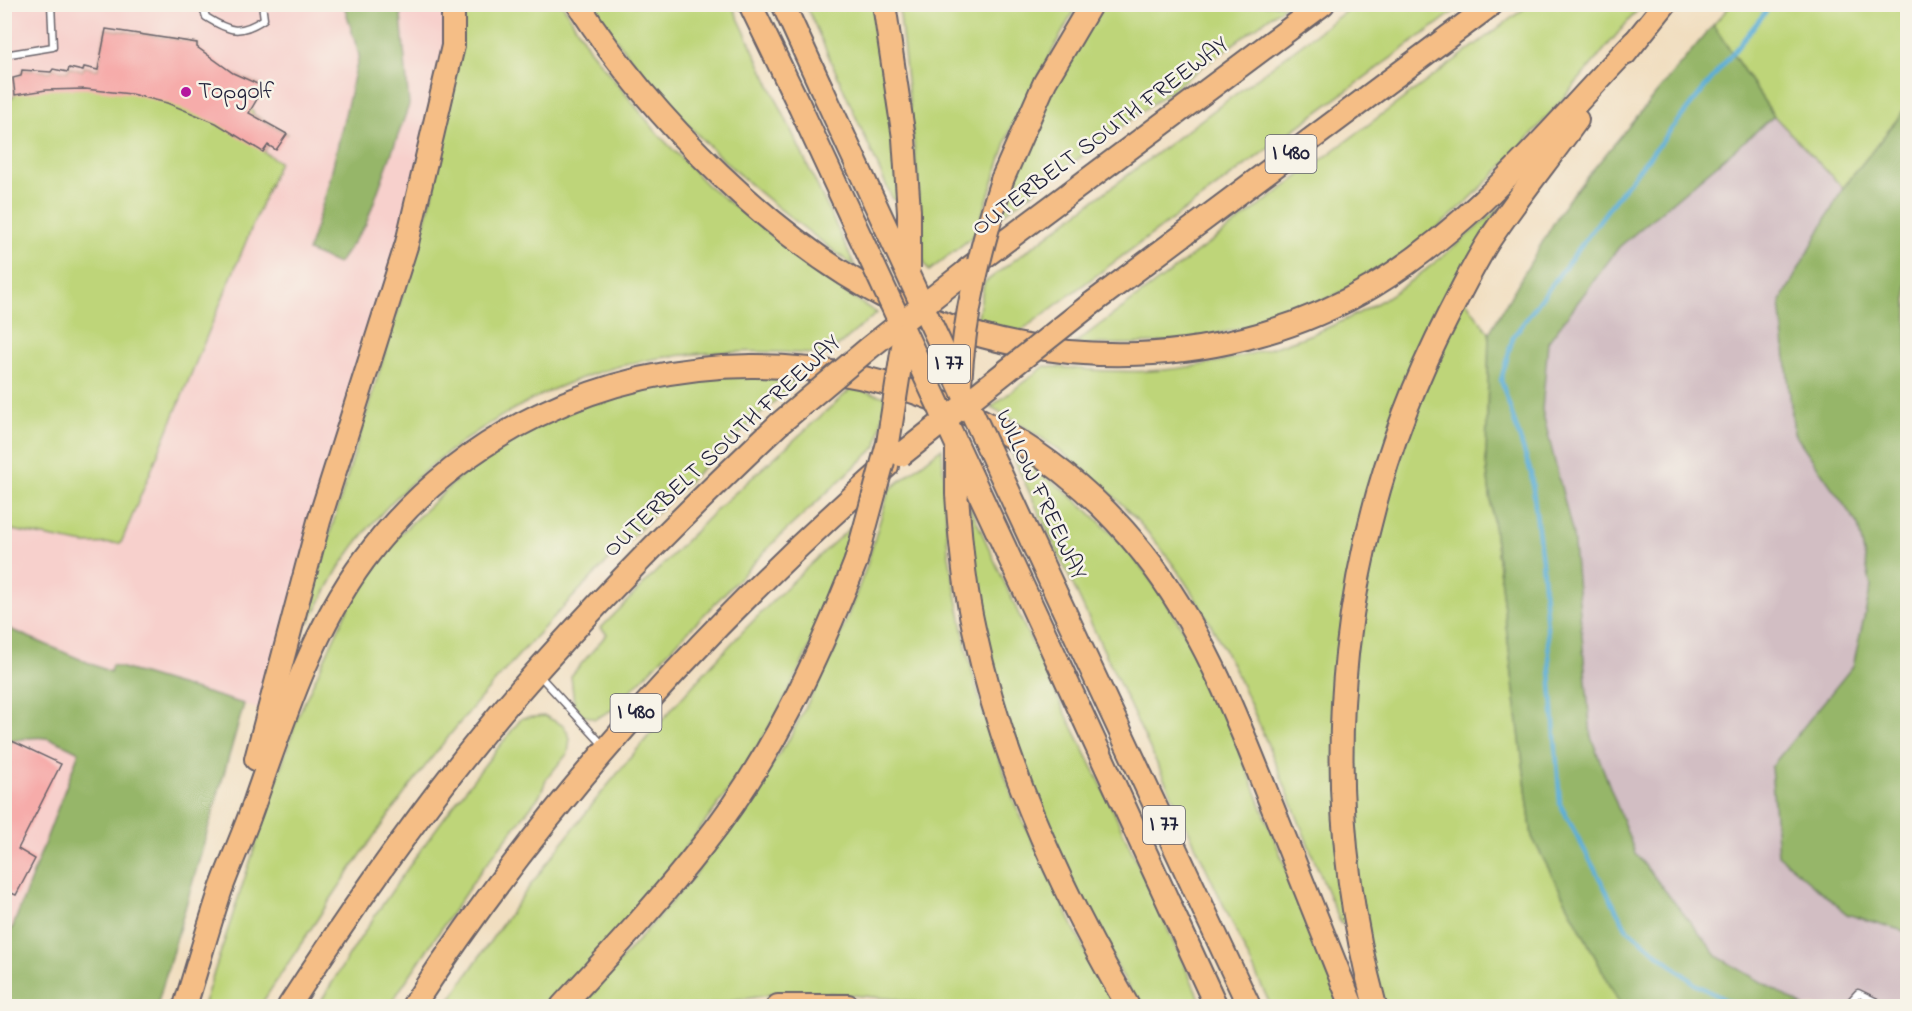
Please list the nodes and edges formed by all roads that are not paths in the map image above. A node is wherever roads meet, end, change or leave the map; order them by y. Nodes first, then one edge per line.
1 (51, 4) edge
2 (202, 4) edge
3 (262, 4) edge
4 (453, 4) edge
5 (578, 4) edge
6 (750, 4) edge
7 (783, 4) edge
8 (884, 4) edge
9 (1091, 4) edge
10 (1323, 4) edge
11 (1492, 4) edge
12 (1665, 4) edge
13 (1634, 42) junction
14 (4, 56) edge
15 (536, 673) junction
16 (606, 748) junction
17 (392, 852) junction
18 (222, 887) junction
19 (185, 1006) edge
20 (289, 1006) edge
21 (302, 1006) edge
22 (413, 1006) edge
23 (562, 1006) edge
24 (778, 1006) edge
25 (848, 1006) edge
26 (1128, 1006) edge
27 (1216, 1006) edge
28 (1249, 1006) edge
29 (1352, 1006) edge
30 (1375, 1006) edge
31 (1846, 1006) edge
32 (1885, 1006) edge

1 - 14 lane
2 - 3 lane
4 - 18 highway
5 - 13 highway
6 - 27 highway, I 77, bridge
7 - 28 highway, WILLOW FREEWAY / I 77, bridge
8 - 23 highway, bridge
9 - 26 highway, bridge
10 - 15 highway, OUTERBELT SOUTH FREEWAY, bridge
11 - 16 highway, I 480, bridge
12 - 13 highway
13 - 30 highway
15 - 16 lane
15 - 17 highway, OUTERBELT SOUTH FREEWAY
16 - 22 highway, I 480
17 - 20 highway, OUTERBELT SOUTH FREEWAY
17 - 21 highway
18 - 19 highway
18 - 29 highway
24 - 25 highway
31 - 32 lane

